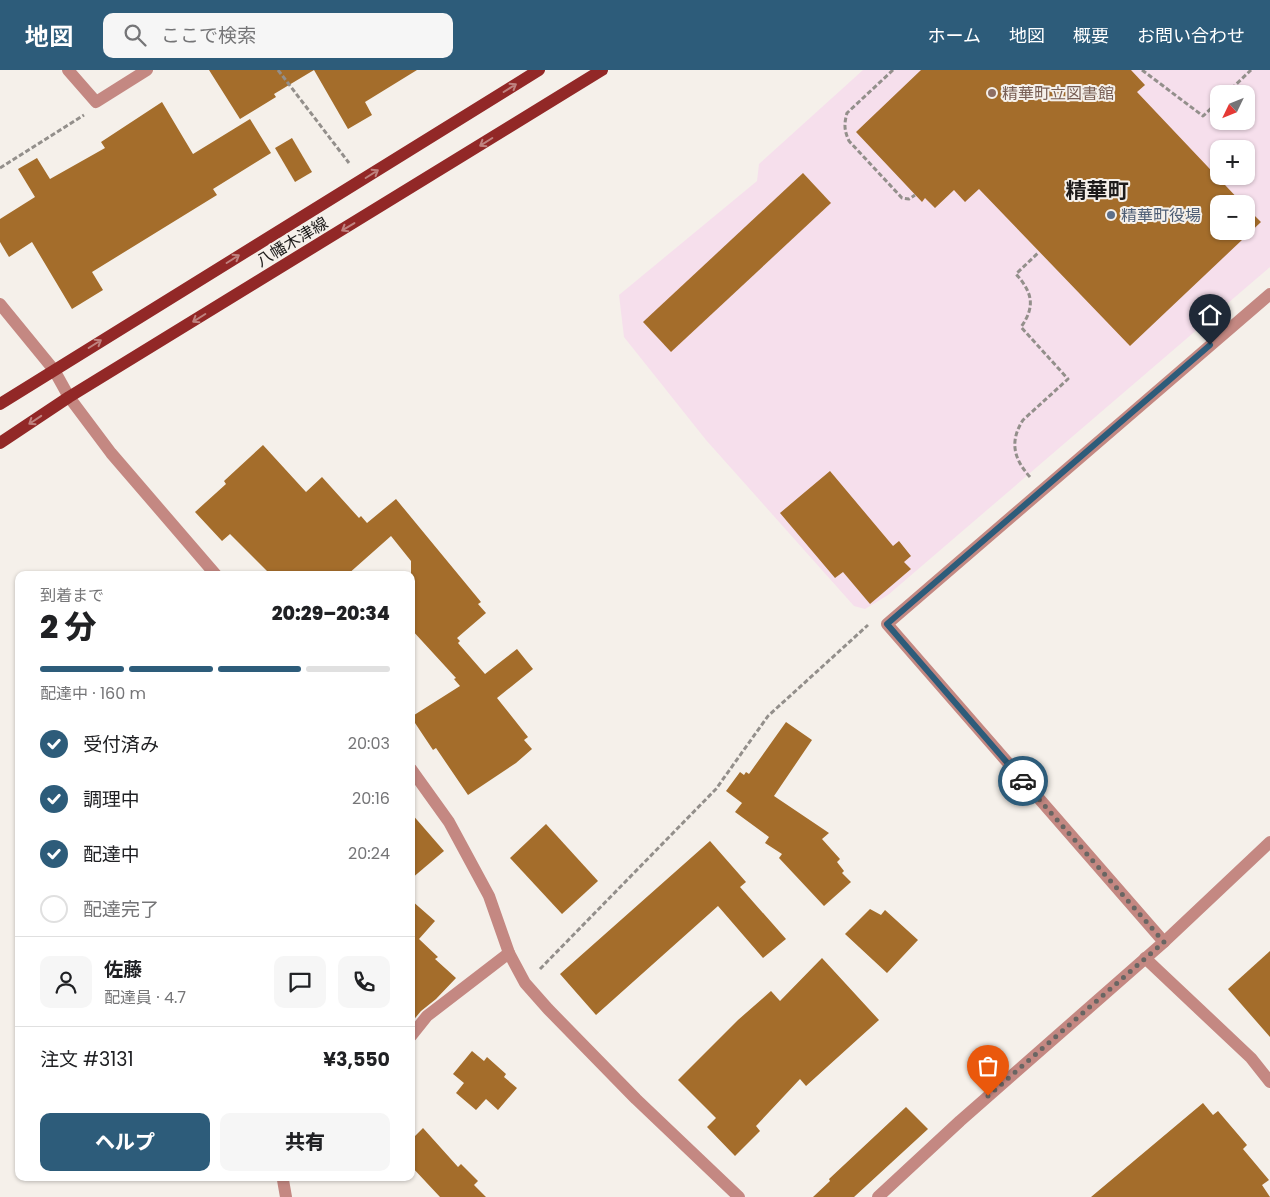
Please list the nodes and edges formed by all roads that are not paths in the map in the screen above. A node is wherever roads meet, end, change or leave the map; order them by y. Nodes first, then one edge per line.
1 (68, 70) edge
2 (147, 70) edge
3 (539, 70) edge
4 (602, 70) edge
5 (1270, 294) edge
6 (0, 304) edge
7 (54, 370) junction
8 (69, 397) junction
9 (0, 404) edge
10 (0, 443) edge
11 (213, 571) edge
12 (415, 774) edge
13 (1270, 842) edge
14 (1164, 942) junction
15 (508, 954) junction
16 (1145, 958) junction
17 (415, 1031) edge
18 (1270, 1082) edge
19 (282, 1181) edge
20 (286, 1197) edge
21 (739, 1197) edge
22 (878, 1197) edge

1 - 2 street
7 -> 3 main road, 八幡木津線
4 -> 8 main road, 八幡木津線
5 - 14 street
6 - 7 street
7 - 8 street
7 - 9 main road, 八幡木津線
8 -> 10 main road, 八幡木津線
8 - 11 street
12 - 15 street
13 - 14 street
14 - 16 street
15 - 17 street
15 - 21 street
16 - 18 street
16 - 22 street
19 - 20 street

